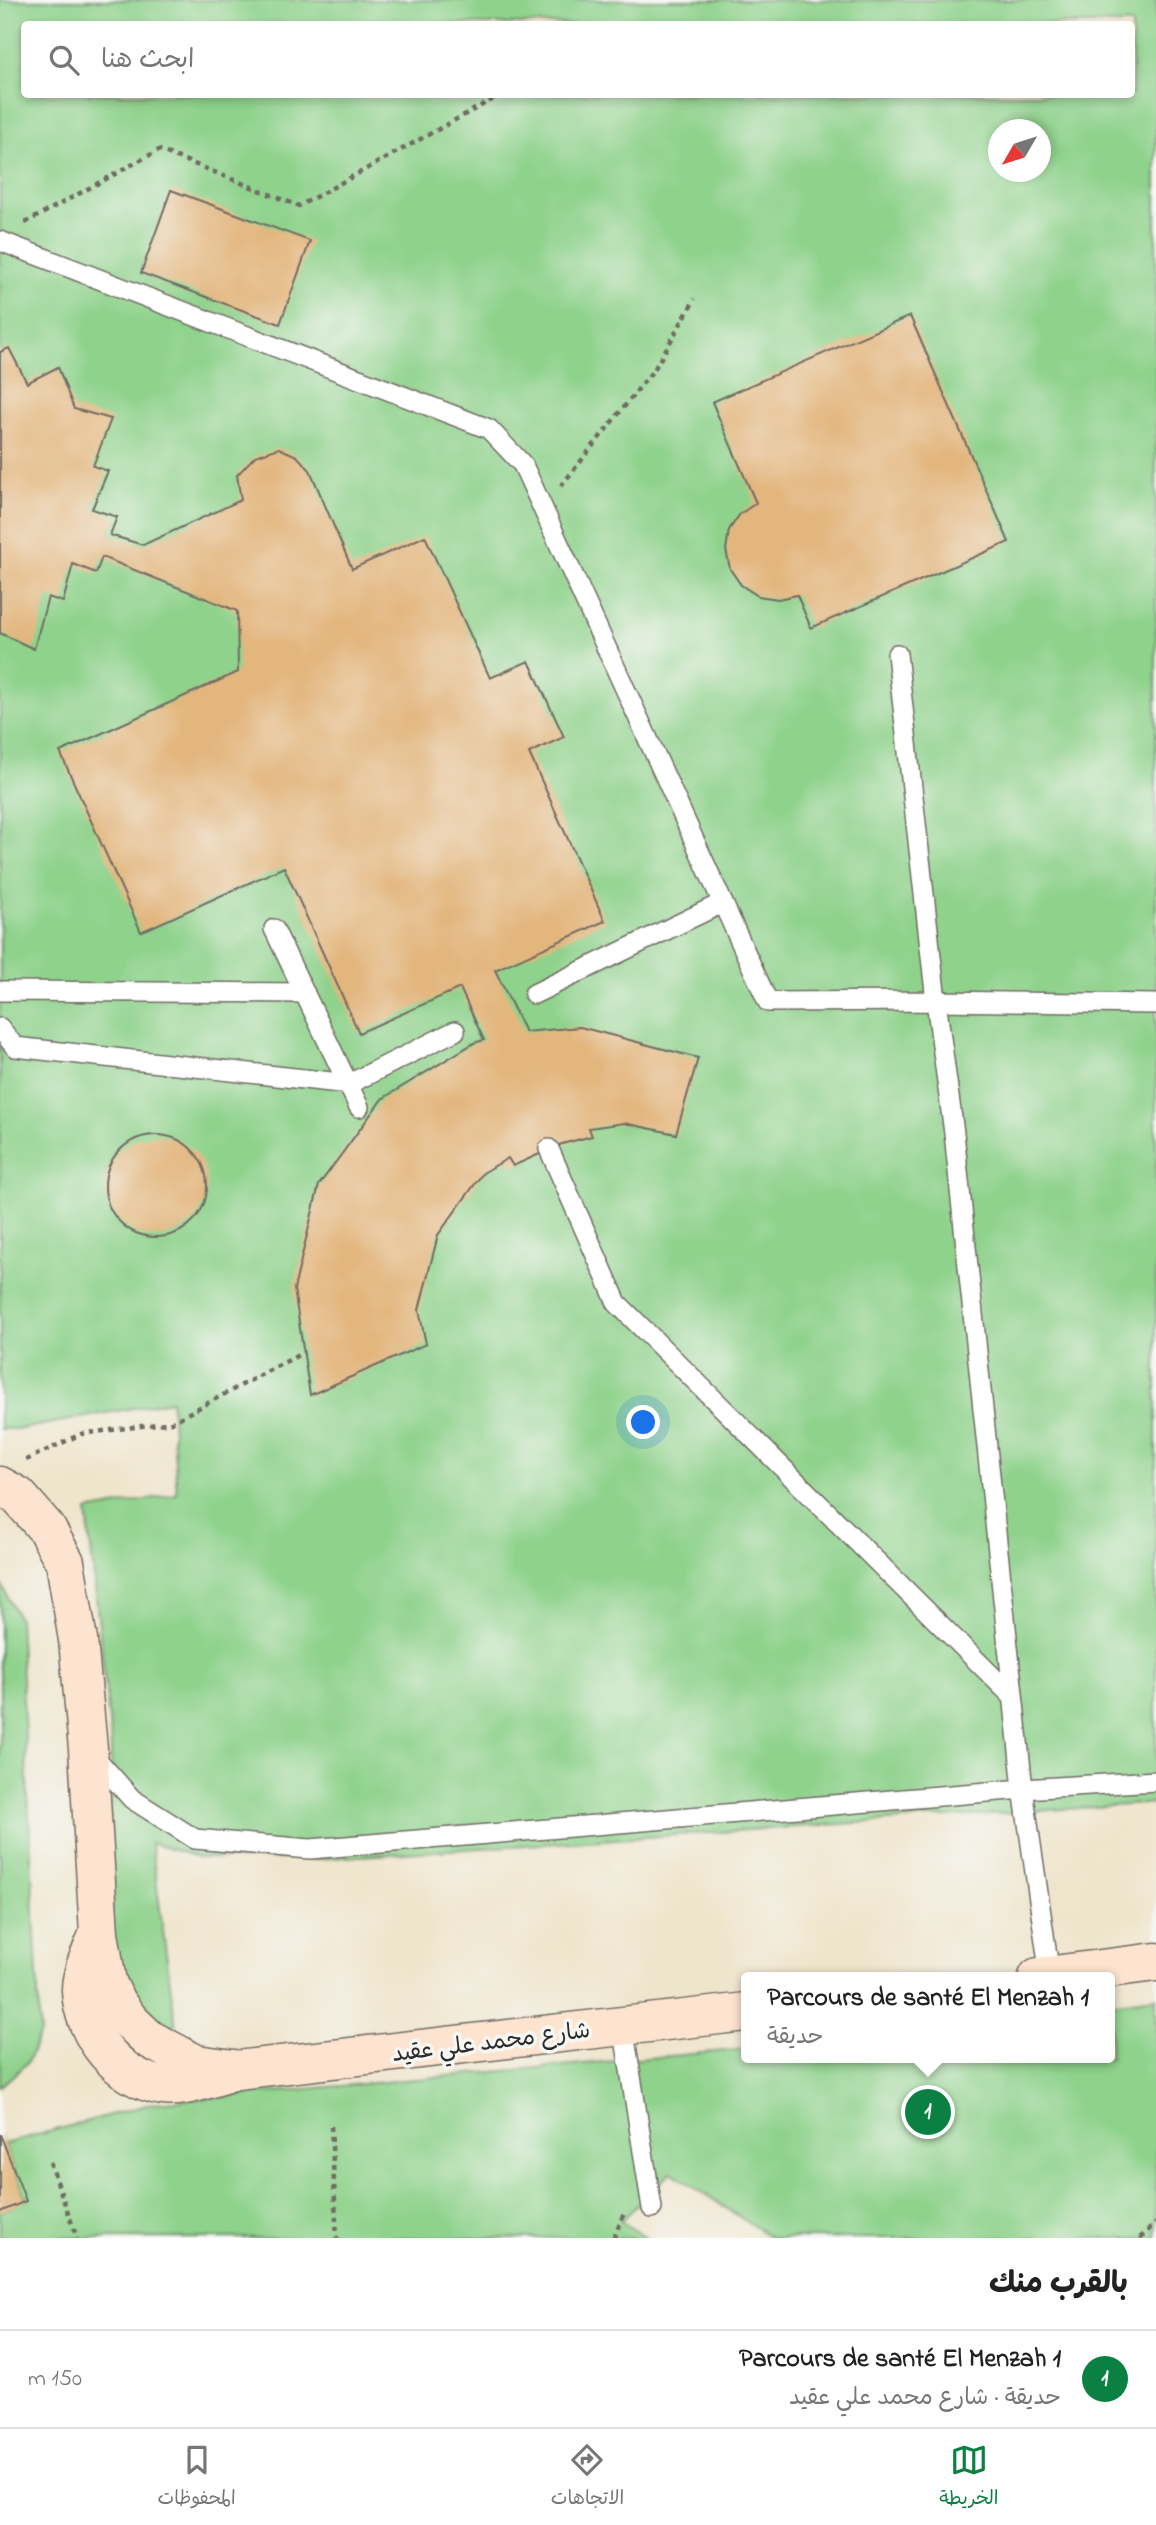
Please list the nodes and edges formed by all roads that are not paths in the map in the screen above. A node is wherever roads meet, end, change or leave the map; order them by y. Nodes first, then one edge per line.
1 (0, 241) edge
2 (897, 654) dead end
3 (722, 903) junction
4 (274, 929) dead end
5 (0, 991) edge
6 (305, 993) junction
7 (534, 994) dead end
8 (936, 1001) junction
9 (1156, 1004) edge
10 (0, 1027) edge
11 (455, 1031) dead end
12 (349, 1084) junction
13 (359, 1107) dead end
14 (549, 1149) dead end
15 (12, 1474) edge
16 (1012, 1696) junction
17 (88, 1749) junction
18 (1156, 1781) edge
19 (1023, 1788) junction
20 (1156, 1962) edge
21 (1043, 1972) edge
22 (1081, 1972) edge
23 (741, 2012) edge
24 (624, 2026) junction
25 (652, 2208) dead end

1 - 3 lane
2 - 8 lane
3 - 7 lane
3 - 8 lane
4 - 6 lane
5 - 6 lane
6 - 12 lane
8 - 9 lane
8 - 16 lane
10 - 12 lane
11 - 12 lane
12 - 13 lane
14 - 16 lane
15 - 17 street, شارع محمد علي عقيد
16 - 19 lane
17 - 19 lane
17 - 24 street, شارع محمد علي عقيد
18 - 19 lane
19 - 21 lane
20 - 22 street
23 - 24 street, شارع محمد علي عقيد
24 - 25 lane

